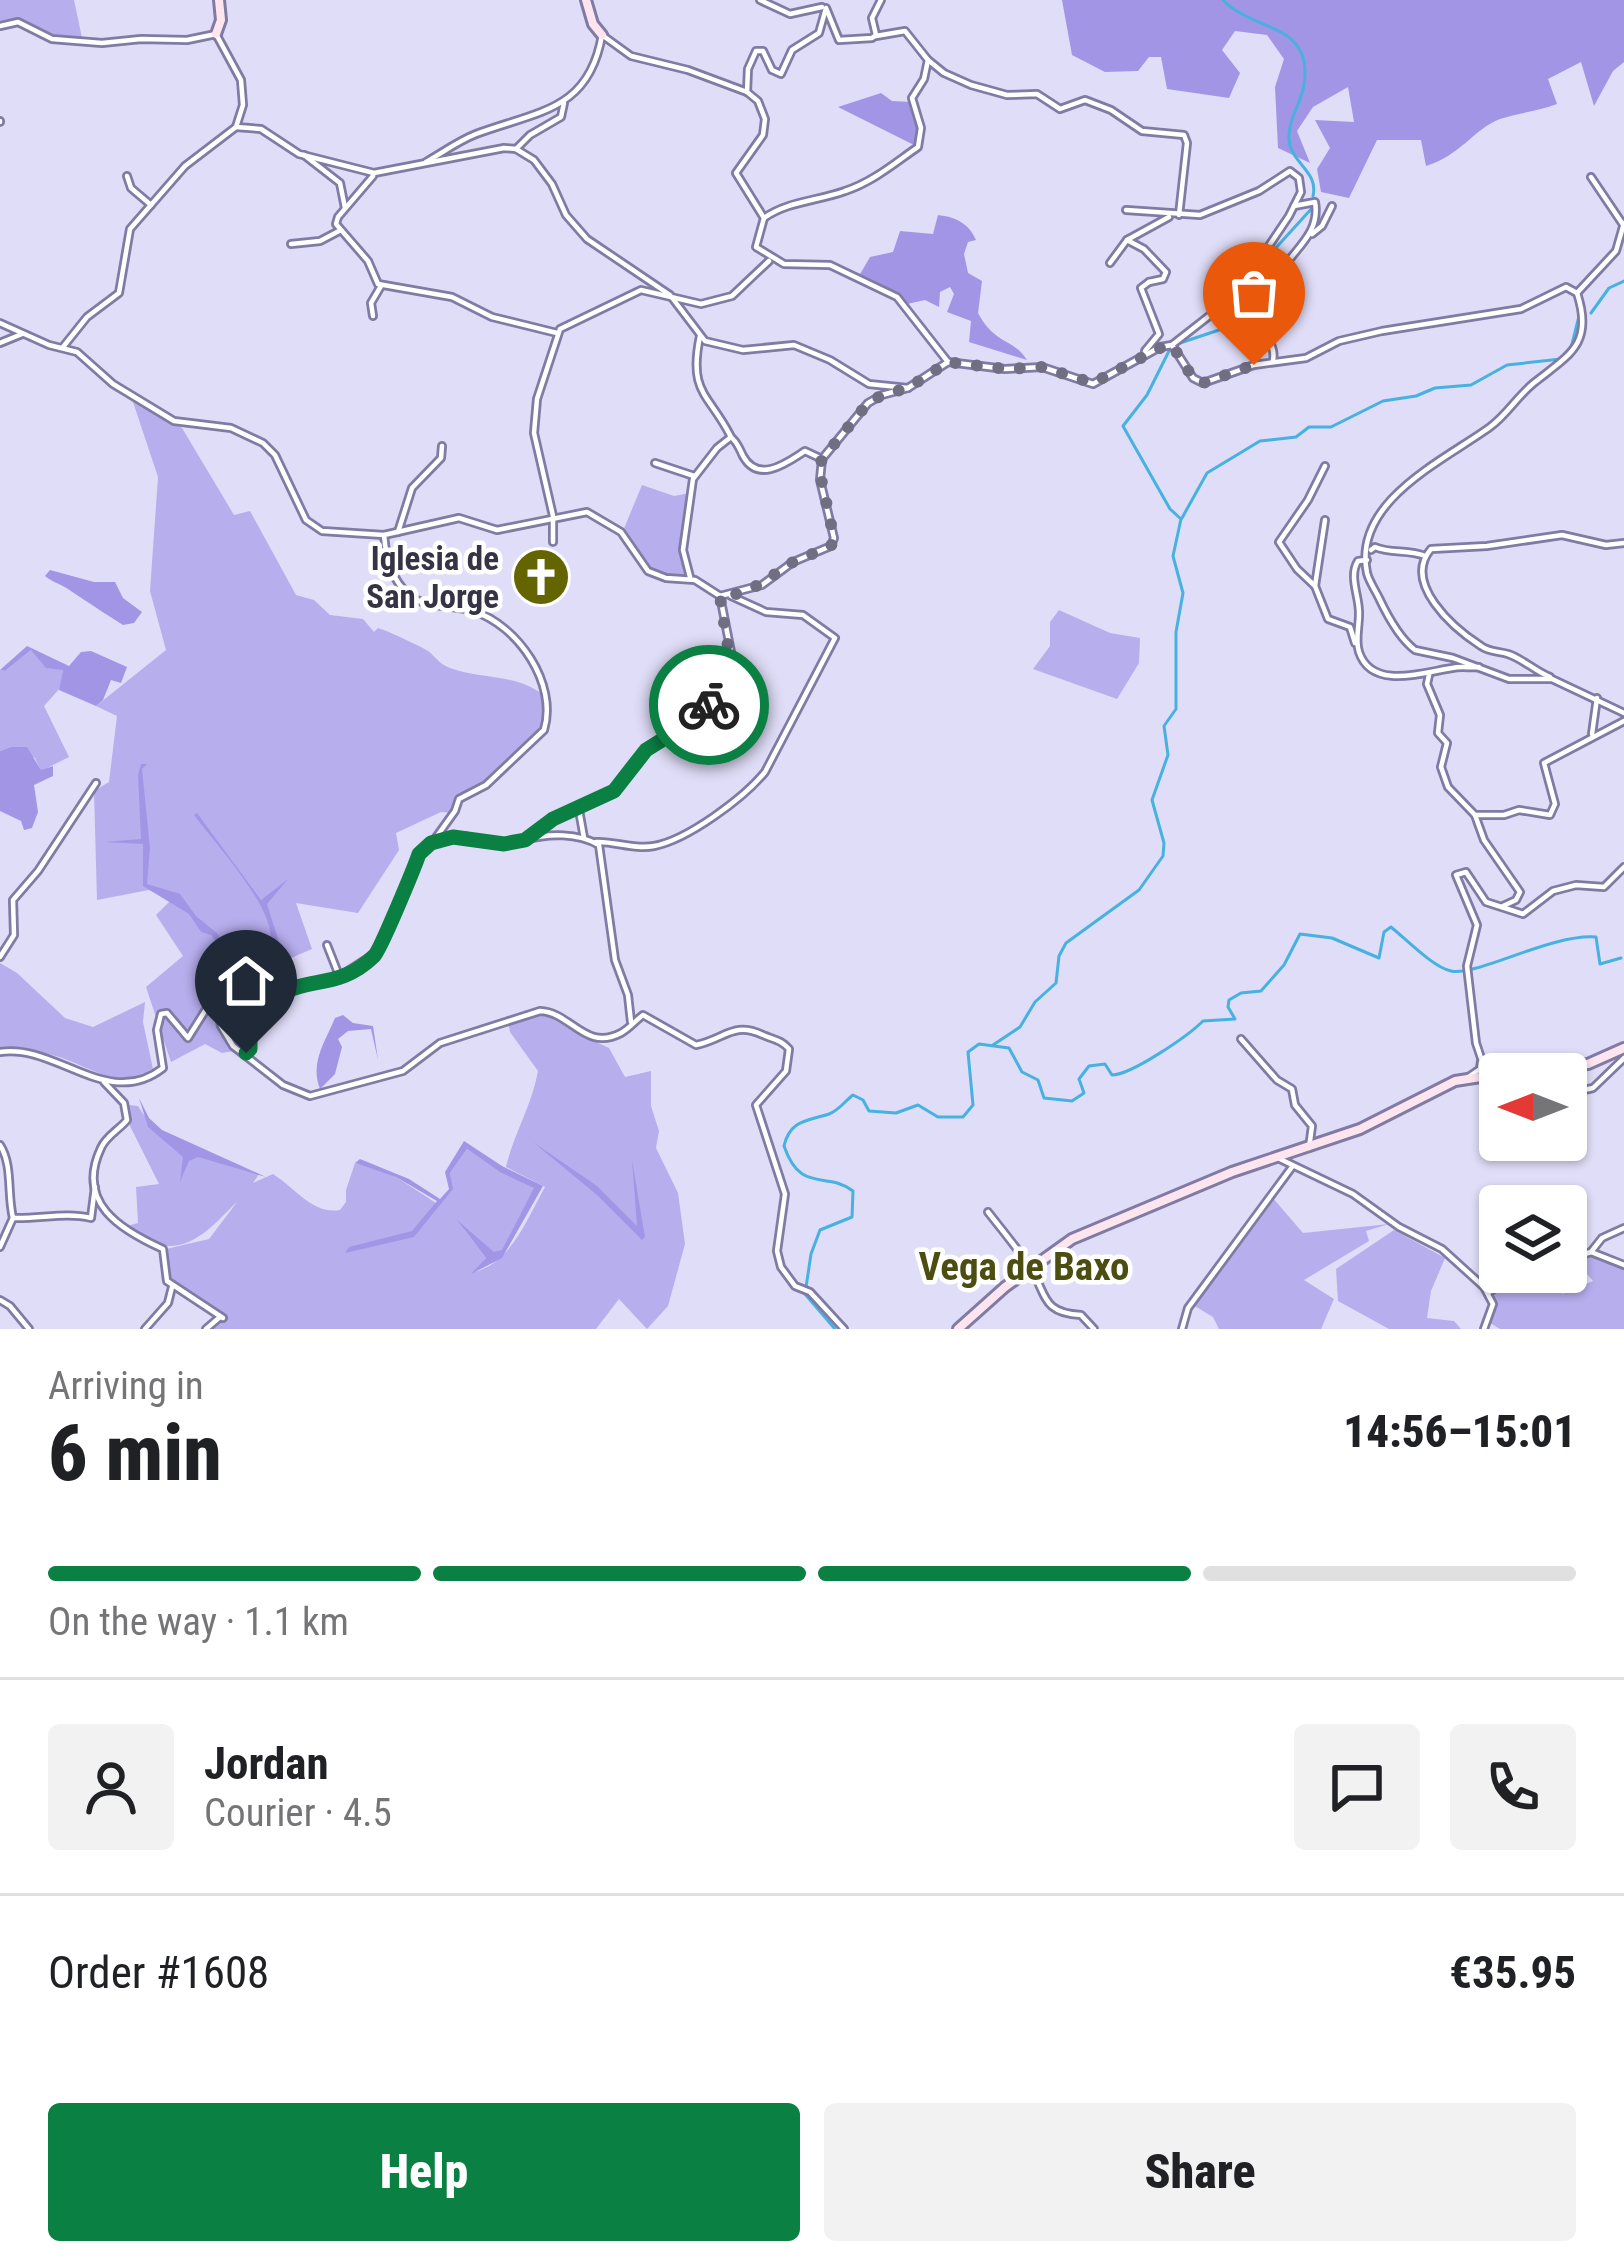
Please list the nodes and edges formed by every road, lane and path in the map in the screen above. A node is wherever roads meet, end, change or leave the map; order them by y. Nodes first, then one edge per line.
1 (219, 0) edge
2 (586, 0) edge
3 (760, 0) edge
4 (881, 0) edge
5 (824, 8) junction
6 (0, 26) edge
7 (216, 34) junction
8 (602, 35) junction
9 (876, 36) junction
10 (928, 60) junction
11 (747, 92) junction
12 (564, 103) junction
13 (236, 128) junction
14 (516, 149) junction
15 (304, 155) junction
16 (426, 162) junction
17 (374, 173) junction
18 (127, 176) dead end
19 (1591, 177) dead end
20 (151, 206) junction
21 (1294, 206) junction
22 (1332, 206) dead end
23 (345, 210) junction
24 (1126, 210) dead end
25 (1175, 214) junction
26 (764, 218) junction
27 (1624, 224) edge
28 (339, 231) junction
29 (1308, 238) junction
30 (1127, 240) junction
31 (291, 244) dead end
32 (771, 259) junction
33 (1110, 262) dead end
34 (381, 286) junction
35 (1577, 293) junction
36 (673, 298) junction
37 (373, 316) dead end
38 (0, 323) edge
39 (23, 334) junction
40 (557, 334) junction
41 (700, 336) junction
42 (0, 343) edge
43 (1172, 345) junction
44 (63, 347) junction
45 (1137, 359) junction
46 (1274, 361) junction
47 (948, 362) junction
48 (908, 388) junction
49 (731, 437) junction
50 (442, 446) dead end
51 (822, 459) junction
52 (655, 463) dead end
53 (1324, 466) dead end
54 (694, 476) junction
55 (554, 519) junction
56 (1325, 520) dead end
57 (398, 532) junction
58 (384, 536) junction
59 (553, 542) dead end
60 (1624, 543) edge
61 (1425, 556) junction
62 (1368, 560) junction
63 (690, 579) junction
64 (1315, 586) junction
65 (720, 596) junction
66 (731, 596) junction
67 (1359, 654) junction
68 (1479, 667) junction
69 (1429, 675) junction
70 (1416, 676) junction
71 (1552, 679) junction
72 (1427, 684) junction
73 (1597, 698) junction
74 (1624, 717) edge
75 (1592, 735) junction
76 (96, 783) dead end
77 (579, 810) junction
78 (1475, 815) junction
79 (584, 838) junction
80 (525, 840) junction
81 (596, 842) junction
82 (431, 843) junction
83 (1624, 867) edge
84 (1500, 908) junction
85 (327, 945) dead end
86 (0, 957) edge
87 (340, 978) junction
88 (632, 1022) junction
89 (1241, 1039) dead end
90 (1624, 1048) edge
91 (0, 1052) edge
92 (246, 1053) junction
93 (1480, 1053) edge
94 (1624, 1058) edge
95 (1587, 1064) edge
96 (1479, 1075) edge
97 (104, 1082) junction
98 (1587, 1089) edge
99 (0, 1145) edge
100 (1309, 1148) junction
101 (1280, 1159) junction
102 (1292, 1167) junction
103 (95, 1187) junction
104 (988, 1212) dead end
105 (13, 1218) junction
106 (1624, 1228) edge
107 (0, 1247) edge
108 (1591, 1252) junction
109 (1587, 1253) edge
110 (1624, 1265) edge
111 (1031, 1268) junction
112 (1479, 1284) edge
113 (172, 1287) junction
114 (1488, 1293) edge
115 (0, 1300) edge
116 (29, 1329) edge
117 (145, 1329) edge
118 (206, 1329) edge
119 (844, 1329) edge
120 (958, 1329) edge
121 (1094, 1329) edge
122 (1183, 1329) edge
123 (1484, 1329) edge

1 - 7 street
2 - 8 street
3 - 5 street
4 - 9 street
5 - 9 street
5 - 11 street
6 - 7 street
7 - 13 street
8 - 11 street
8 - 12 street
9 - 10 street
10 - 25 street
10 - 26 street
11 - 26 street
12 - 14 street
12 - 16 street
13 - 15 street
13 - 20 street
14 - 16 street
14 - 36 street
15 - 17 street
15 - 23 street
16 - 17 street
17 - 23 street
18 - 20 street
19 - 27 street
20 - 44 street
21 - 25 street
21 - 29 street
21 - 43 street
22 - 29 street
23 - 28 street
24 - 25 street
25 - 30 street
26 - 32 street
27 - 35 street
28 - 31 street
28 - 34 street
29 - 46 street
30 - 33 street
30 - 45 street
32 - 36 street
32 - 47 street
34 - 37 street
34 - 40 street
35 - 46 street
35 - 62 street
36 - 40 street
36 - 41 street
38 - 39 street
39 - 42 street
39 - 44 street
40 - 55 street
41 - 48 street
41 - 49 street
43 - 45 street
43 - 46 street
44 - 58 street
45 - 47 street
47 - 48 street
48 - 51 street
49 - 51 street
49 - 54 street
50 - 57 street
51 - 66 street
52 - 54 street
53 - 64 street
54 - 63 street
55 - 57 street
55 - 59 street
55 - 63 street
56 - 64 street
57 - 58 street
58 - 82 street
60 - 61 street
61 - 62 street
61 - 71 street
62 - 67 street
62 - 68 street
63 - 65 street
64 - 67 street
65 - 66 street
65 - 77 street
66 - 81 street
67 - 70 street
68 - 69 street
68 - 71 street
69 - 70 street
69 - 72 street
70 - 72 street
71 - 73 street
72 - 78 street
73 - 74 street
73 - 75 street
74 - 75 street
75 - 78 street
76 - 86 street
77 - 79 street
77 - 80 street
78 - 84 street
79 - 80 street
79 - 81 street
80 - 82 street
81 - 88 street
82 - 87 street
83 - 84 street
84 - 93 street
85 - 87 street
87 - 92 street
88 - 92 street
88 - 119 street
89 - 100 street
90 - 95 street
91 - 97 street
92 - 97 street
94 - 98 street
96 - 100 street
97 - 103 street
99 - 105 street
100 - 101 street
101 - 102 street
101 - 111 street
102 - 112 street
102 - 122 street
103 - 105 street
103 - 113 street
104 - 111 street
105 - 107 street
106 - 108 street
108 - 109 street
108 - 110 street
111 - 120 street
111 - 121 street
113 - 117 street
113 - 118 street
114 - 123 street
115 - 116 street

